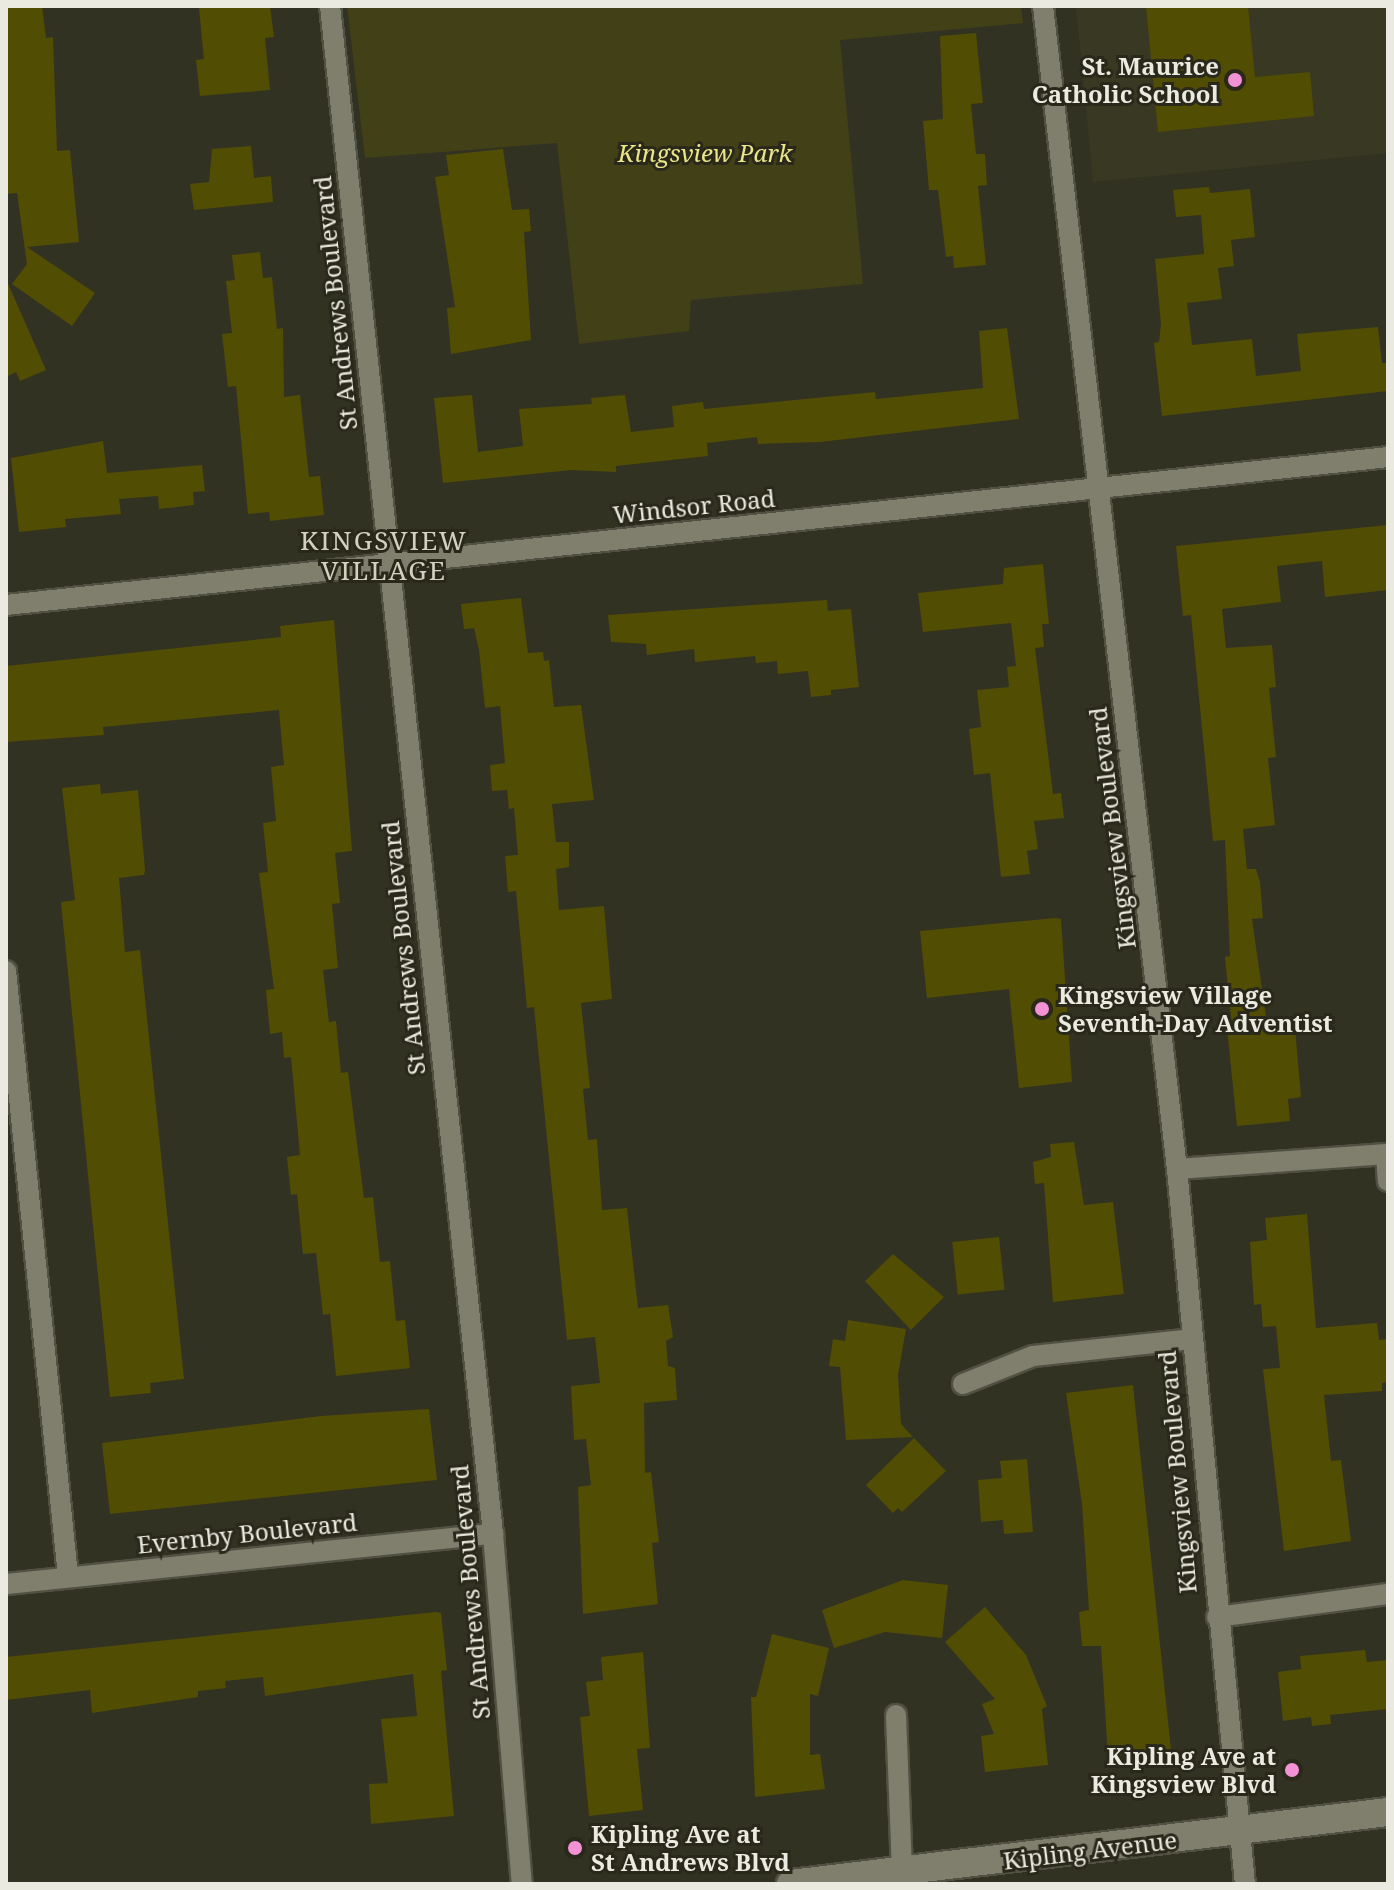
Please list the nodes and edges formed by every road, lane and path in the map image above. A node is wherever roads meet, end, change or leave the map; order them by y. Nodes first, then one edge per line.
1 (330, 6) edge
2 (1043, 6) edge
3 (1388, 457) edge
4 (1096, 488) junction
5 (388, 566) junction
6 (6, 605) edge
7 (6, 971) edge
8 (1177, 1169) junction
9 (1388, 1181) edge
10 (1191, 1339) junction
11 (963, 1384) dead end
12 (493, 1534) junction
13 (68, 1576) junction
14 (6, 1584) edge
15 (1388, 1594) edge
16 (1217, 1617) junction
17 (896, 1715) dead end
18 (1388, 1812) edge
19 (1240, 1831) junction
20 (902, 1873) junction
21 (522, 1884) edge
22 (791, 1884) edge
23 (1245, 1884) edge

1 - 5 street, St Andrews Boulevard
2 - 4 street, Kingsview Boulevard
3 - 4 street, Windsor Road
4 - 5 street, Windsor Road
4 - 8 street, Kingsview Boulevard
5 - 6 street, Windsor Road
5 - 12 street, St Andrews Boulevard
7 - 13 street
8 - 9 street
8 - 10 street, Kingsview Boulevard
10 - 11 street
10 - 16 street, Kingsview Boulevard
12 - 13 street, Evernby Boulevard
12 - 21 street, St Andrews Boulevard
13 - 14 street, Evernby Boulevard
15 - 16 street
16 - 19 street, Kingsview Boulevard
17 - 20 street
18 - 19 main road, Kipling Avenue
19 - 20 main road, Kipling Avenue
19 - 23 street, Kingsview Boulevard
20 - 22 main road, Kipling Avenue

